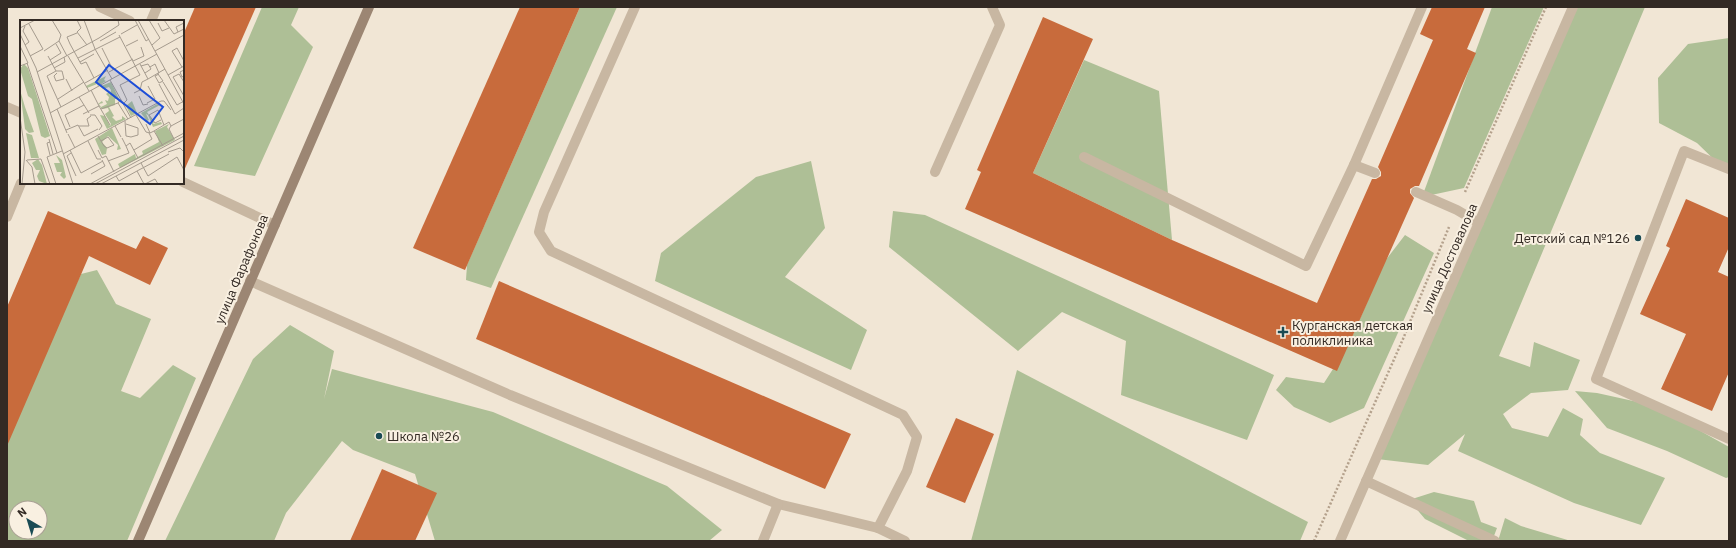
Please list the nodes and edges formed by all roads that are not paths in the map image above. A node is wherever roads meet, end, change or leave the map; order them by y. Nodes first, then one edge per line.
1 (100, 7) edge
2 (158, 7) edge
3 (369, 7) edge
4 (635, 7) edge
5 (992, 7) edge
6 (1422, 7) edge
7 (1573, 7) edge
8 (128, 20) edge
9 (152, 20) edge
10 (7, 107) edge
11 (20, 113) edge
12 (1084, 157) dead end
13 (1354, 164) junction
14 (1729, 169) edge
15 (935, 172) dead end
16 (1375, 173) dead end
17 (184, 182) edge
18 (21, 184) edge
19 (1416, 192) dead end
20 (7, 216) edge
21 (1479, 223) junction
22 (274, 225) junction
23 (250, 281) junction
24 (1729, 439) edge
25 (1366, 481) junction
26 (778, 504) junction
27 (878, 528) junction
28 (138, 541) edge
29 (763, 541) edge
30 (905, 541) edge
31 (1340, 541) edge
32 (1495, 541) edge

1 - 8 street
2 - 9 street
3 - 22 street, улица Фарафонова
4 - 27 street
5 - 15 street
6 - 13 street
7 - 21 street, улица Достовалова
10 - 11 street
12 - 13 street
13 - 16 street
14 - 24 street
17 - 22 street
18 - 20 street
19 - 21 street
21 - 25 street, улица Достовалова
22 - 23 street, улица Фарафонова
23 - 26 street
23 - 28 street, улица Фарафонова
25 - 31 street, улица Достовалова
25 - 32 street
26 - 27 street
26 - 29 street
27 - 30 street

